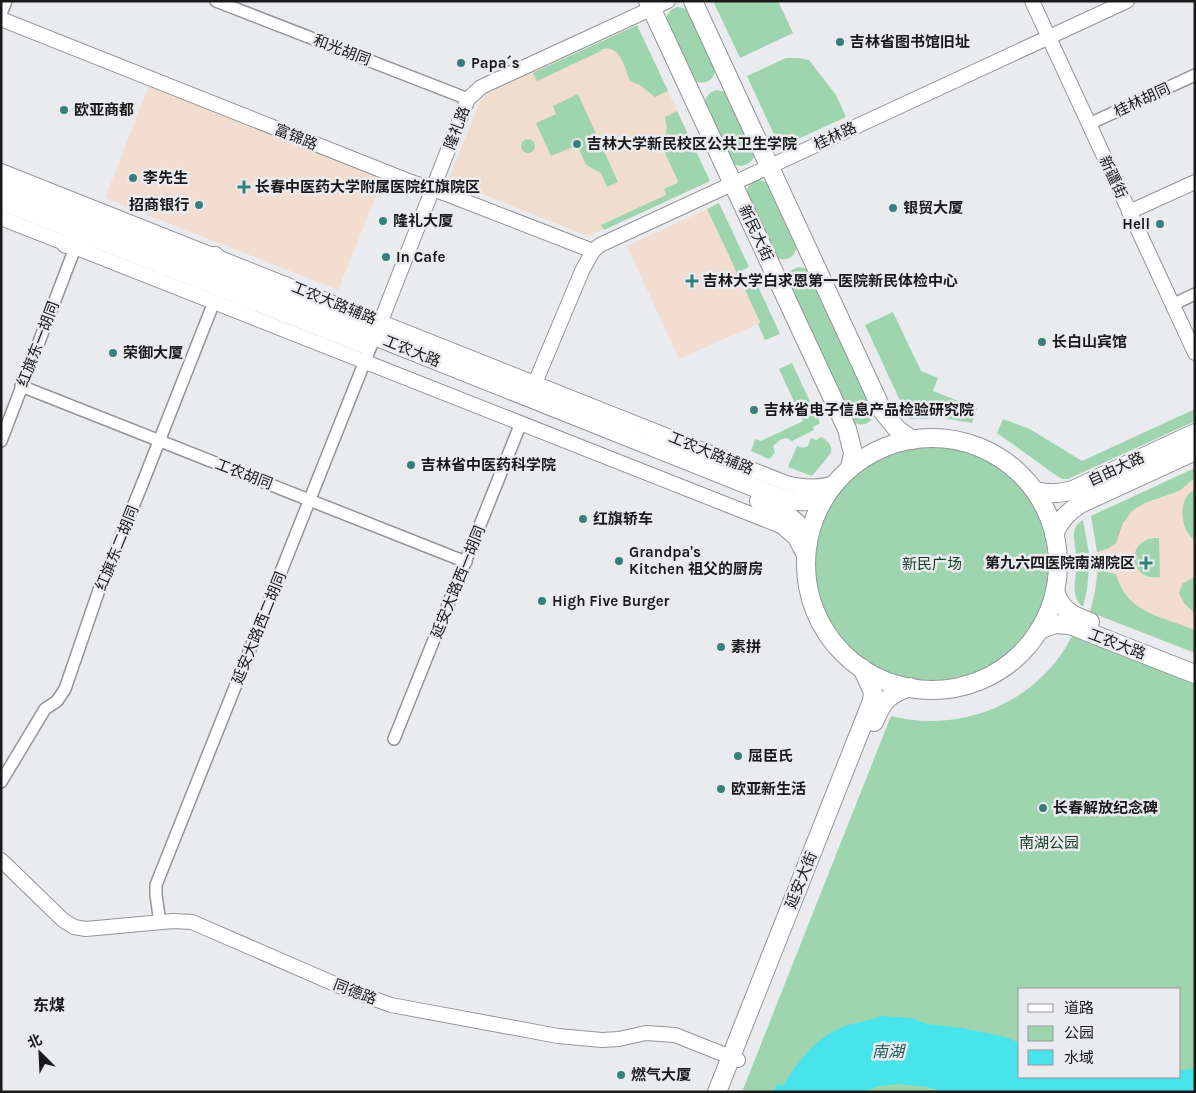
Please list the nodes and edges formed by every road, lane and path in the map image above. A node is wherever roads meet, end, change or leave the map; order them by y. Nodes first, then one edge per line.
1 (6, 1) edge
2 (216, 1) edge
3 (668, 1) edge
4 (693, 1) edge
5 (1032, 1) edge
6 (1127, 1) edge
7 (650, 5) edge
8 (1, 14) edge
9 (1, 19) edge
10 (1049, 37) junction
11 (1195, 75) edge
12 (468, 99) junction
13 (1089, 124) junction
14 (769, 166) junction
15 (1, 171) edge
16 (1195, 182) edge
17 (732, 183) junction
18 (1, 187) edge
19 (434, 190) junction
20 (1, 201) edge
21 (93, 207) junction
22 (1129, 212) junction
23 (70, 214) junction
24 (1, 218) edge
25 (90, 236) junction
26 (70, 246) junction
27 (593, 251) junction
28 (215, 256) junction
29 (233, 279) junction
30 (1195, 294) edge
31 (214, 302) junction
32 (1172, 305) junction
33 (373, 342) junction
34 (1195, 353) edge
35 (535, 383) junction
36 (21, 386) junction
37 (521, 423) junction
38 (1195, 433) edge
39 (912, 440) junction
40 (1, 441) edge
41 (159, 441) junction
42 (1195, 450) edge
43 (850, 468) junction
44 (837, 482) junction
45 (1035, 491) junction
46 (825, 497) junction
47 (311, 501) junction
48 (1054, 534) junction
49 (807, 551) junction
50 (466, 562) junction
51 (1055, 591) junction
52 (1038, 630) junction
53 (1195, 664) edge
54 (862, 668) junction
55 (1195, 674) edge
56 (910, 687) junction
57 (394, 739) dead end
58 (1, 782) edge
59 (1, 860) edge
60 (160, 922) junction
61 (735, 1058) junction
62 (717, 1092) edge
63 (726, 1092) edge

1 - 8 street
2 - 12 street, 和光胡同
3 - 7 street, 隆礼路
4 - 14 main road
5 - 10 street, 新疆街
6 - 10 street, 桂林路
7 - 12 street, 隆礼路
7 - 17 main road, 新民大街
9 - 19 street, 富锦路
10 - 13 street, 新疆街
10 - 14 street, 桂林路
11 - 13 street, 桂林胡同
12 - 19 street, 隆礼路
13 - 22 street, 新疆街
14 - 17 street, 桂林路
14 - 39 main road
15 - 21 street, 工农大路辅路
16 - 22 street
17 - 27 street, 桂林路
17 - 43 main road, 新民大街
18 - 23 main road, 工农大路
19 - 27 street, 富锦路
19 - 33 street, 隆礼路
20 - 25 main road, 工农大路
21 - 23 main road
21 - 28 street, 工农大路辅路
22 - 32 street, 新疆街
23 - 29 main road, 工农大路
24 - 26 street, 工农大路辅路
25 - 26 main road
25 - 33 main road, 工农大路
26 - 31 street, 工农大路辅路
26 - 36 street, 红旗东一胡同
27 - 35 street, 桂林路
28 - 29 main road
28 - 33 street, 工农大路辅路
29 - 33 main road, 工农大路
30 - 32 street
31 - 33 street, 工农大路辅路
31 - 41 street, 红旗东二胡同
32 - 34 street, 新疆街
33 - 35 street, 工农大路辅路
33 - 37 street, 工农大路辅路
33 - 46 main road, 工农大路
33 - 47 street, 延安大路西二胡同
33 - 49 main road, 工农大路
35 - 44 street, 工农大路辅路
36 - 40 street, 红旗东一胡同
36 - 41 street, 工农胡同
37 - 49 street, 工农大路辅路
37 - 50 street, 延安大路西一胡同
38 - 45 main road, 自由大路
39 - 43 main road
39 - 45 main road
41 - 47 street, 工农胡同
41 - 58 street, 红旗东二胡同
42 - 48 main road, 自由大路
43 - 44 main road
44 - 46 main road
45 - 48 main road
46 - 49 main road
47 - 50 street, 工农胡同
47 - 60 street, 延安大路西二胡同
48 - 51 main road
49 - 54 main road
50 - 57 street, 延安大路西一胡同
51 - 52 main road
51 - 53 main road, 工农大路
52 - 55 main road, 工农大路
52 - 56 main road
54 - 56 main road
54 - 61 main road, 延安大街
56 - 61 main road, 延安大街
59 - 60 street, 同德路
60 - 61 street, 同德路
61 - 62 main road, 延安大街
61 - 63 main road, 延安大街

